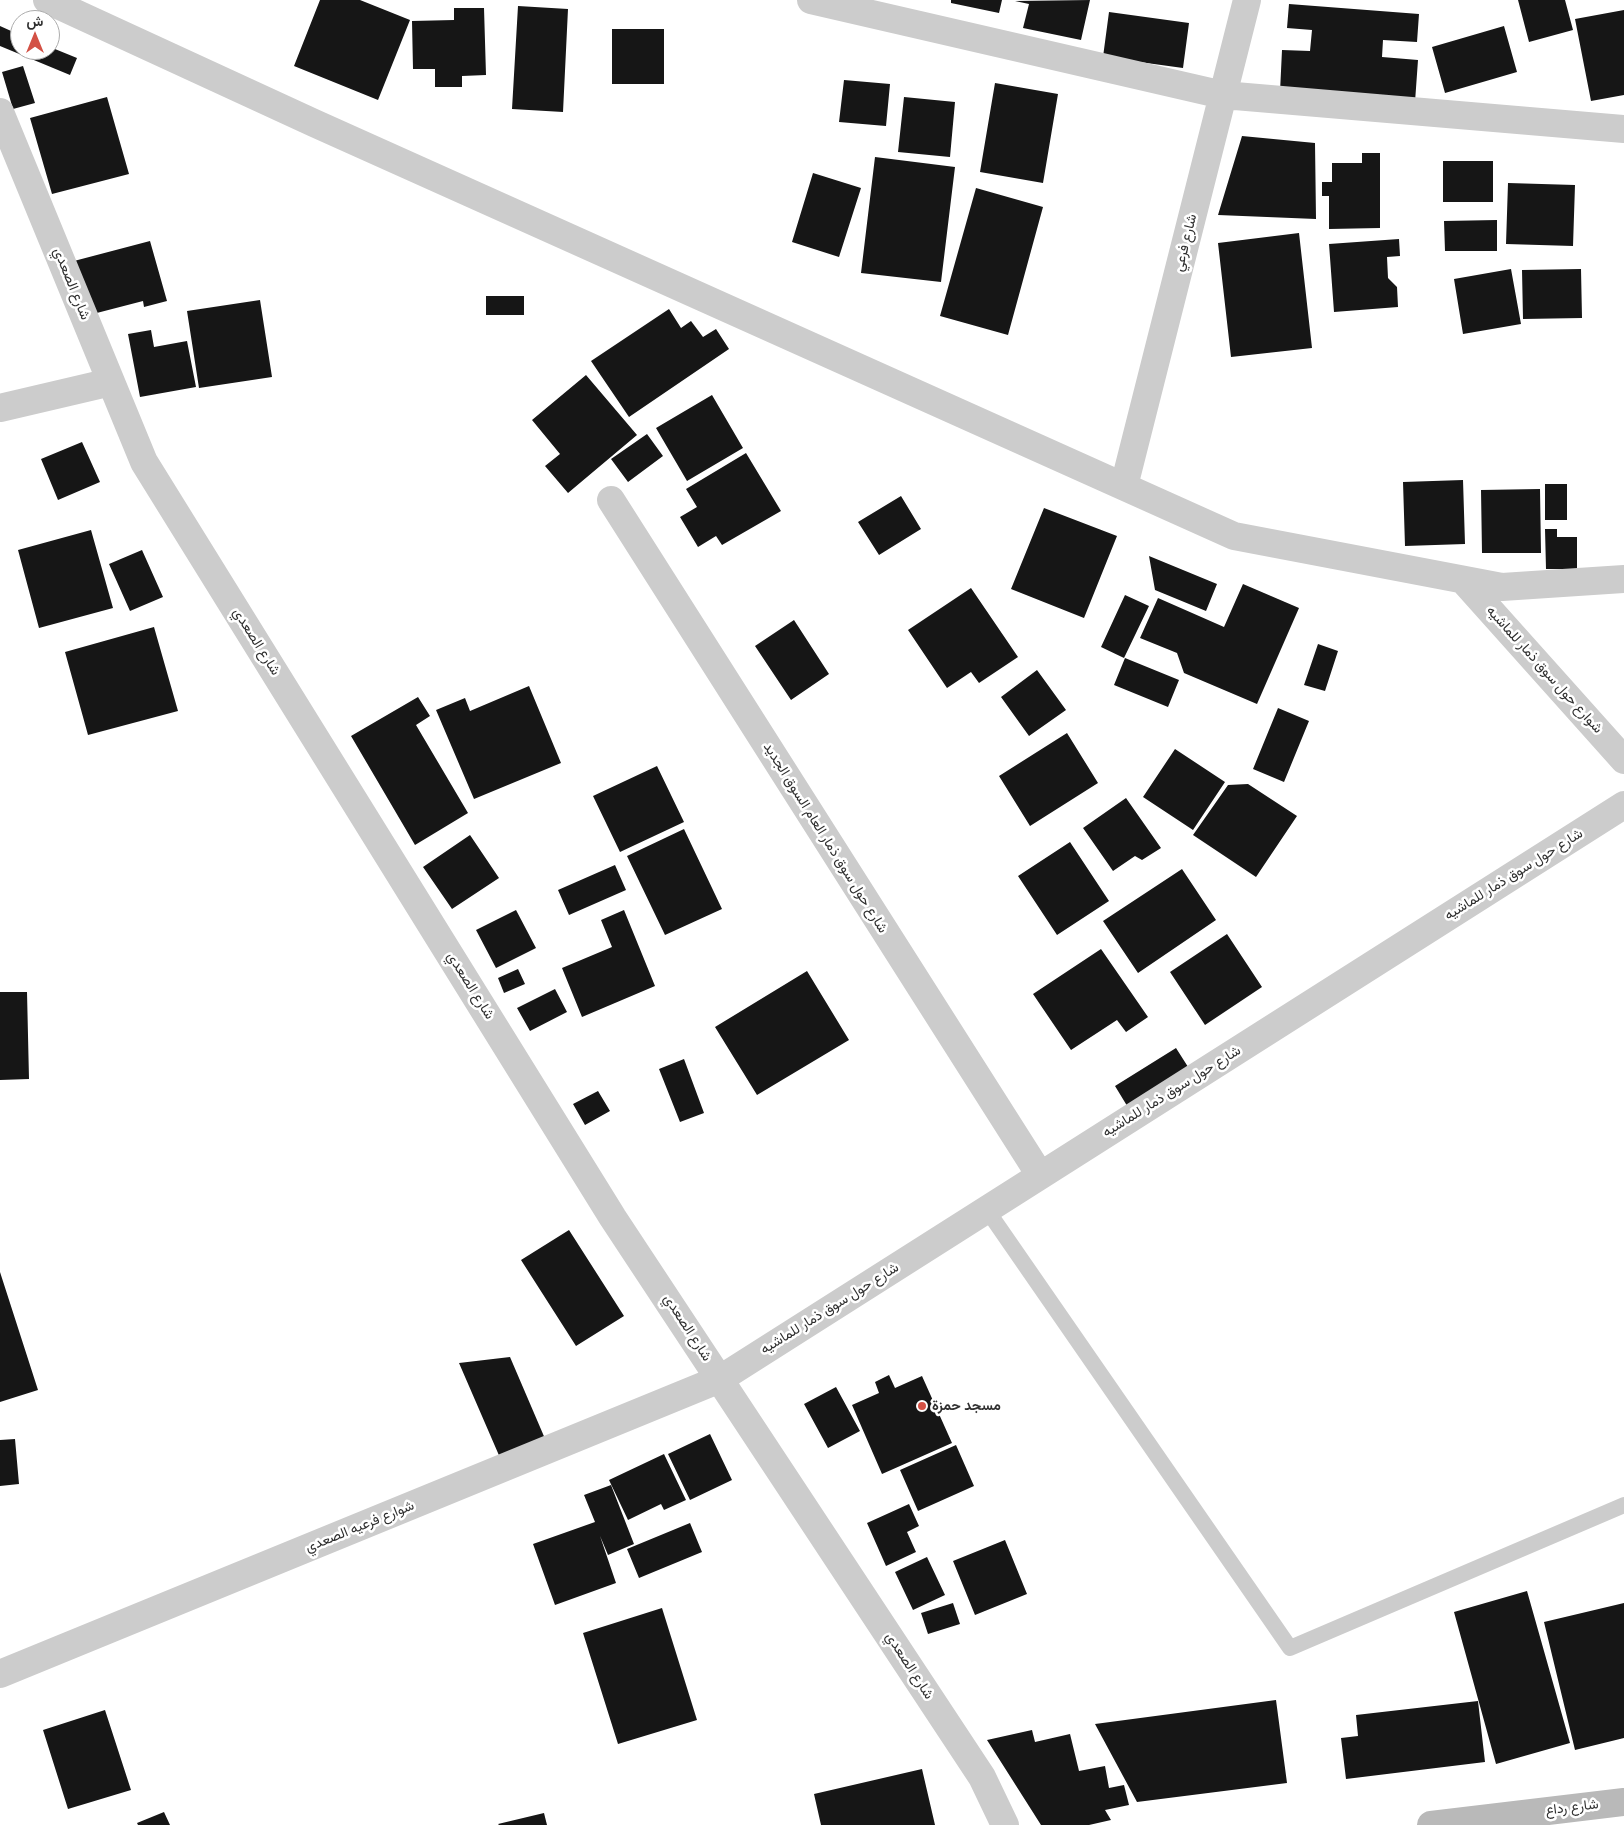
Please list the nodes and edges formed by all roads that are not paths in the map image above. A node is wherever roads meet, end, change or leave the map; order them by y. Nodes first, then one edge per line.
1 (47, 0) edge
2 (812, 0) edge
3 (1247, 0) edge
4 (92, 11) edge
5 (1223, 96) junction
6 (0, 112) edge
7 (1624, 129) edge
8 (111, 382) junction
9 (0, 408) edge
10 (1124, 486) junction
11 (610, 500) dead end
12 (1624, 579) edge
13 (1463, 580) junction
14 (1624, 760) edge
15 (1624, 806) edge
16 (1040, 1175) junction
17 (987, 1210) junction
18 (720, 1379) junction
19 (1624, 1504) edge
20 (0, 1674) edge
21 (1624, 1802) edge
22 (1005, 1825) edge
23 (1431, 1825) edge

1 - 4 street
2 - 5 street
3 - 5 street, شارع فرعي
4 - 10 street
5 - 7 street
5 - 10 street, شارع فرعي
6 - 8 street, شارع الصعدي
8 - 9 street
8 - 18 street, شارع الصعدي
10 - 13 street
11 - 16 street, شارع حول سوق ذمار العام السوق الجديد
12 - 13 street
13 - 14 street, شوارع حول سوق ذمار للماشيه
15 - 16 street, شارع حول سوق ذمار للماشيه
16 - 17 street, شارع حول سوق ذمار للماشيه
17 - 18 street, شارع حول سوق ذمار للماشيه
17 - 19 lane
18 - 20 street, شوارع فرعيه الصعدي
18 - 22 street, شارع الصعدي
21 - 23 main road, شارع رداع

